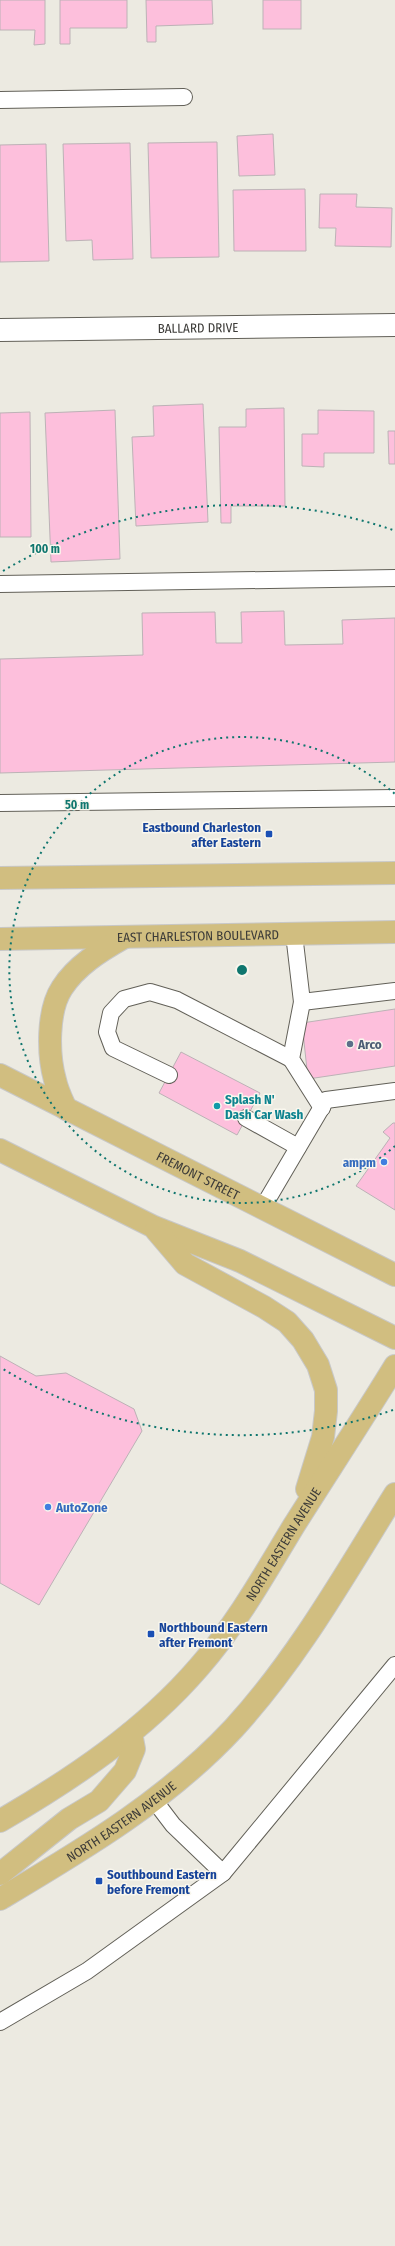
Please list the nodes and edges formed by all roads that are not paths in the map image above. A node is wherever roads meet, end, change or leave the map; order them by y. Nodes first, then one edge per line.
1 (184, 97) dead end
2 (0, 100) edge
3 (395, 325) edge
4 (0, 330) edge
5 (395, 578) edge
6 (0, 584) edge
7 (395, 798) edge
8 (0, 803) edge
9 (395, 873) edge
10 (0, 878) edge
11 (395, 932) edge
12 (294, 934) junction
13 (124, 937) junction
14 (0, 939) edge
15 (395, 991) edge
16 (302, 1002) junction
17 (291, 1059) junction
18 (0, 1075) edge
19 (169, 1075) dead end
20 (395, 1091) edge
21 (322, 1108) junction
22 (66, 1109) junction
23 (246, 1118) dead end
24 (298, 1147) junction
25 (0, 1150) edge
26 (262, 1207) junction
27 (154, 1227) junction
28 (395, 1275) edge
29 (395, 1338) edge
30 (395, 1366) edge
31 (395, 1494) edge
32 (293, 1528) junction
33 (395, 1665) edge
34 (131, 1733) junction
35 (154, 1800) junction
36 (0, 1821) edge
37 (224, 1873) junction
38 (0, 1874) edge
39 (0, 1899) edge
40 (0, 2022) edge

1 - 2 lane
3 - 4 street, BALLARD DRIVE
5 - 6 lane
7 - 8 lane
9 - 10 main road
11 - 12 main road, EAST CHARLESTON BOULEVARD
12 - 13 main road, EAST CHARLESTON BOULEVARD
12 - 16 lane
13 - 14 main road, EAST CHARLESTON BOULEVARD
13 - 22 main road
15 - 16 lane
16 - 17 lane
17 - 19 lane
17 - 21 lane
18 - 22 main road, FREMONT STREET
20 - 21 lane
21 - 24 lane
22 - 26 main road, FREMONT STREET
23 - 24 lane
24 - 26 lane
25 - 27 main road
26 - 28 main road, FREMONT STREET
27 - 29 main road
27 - 32 main road
30 - 32 main road, NORTH EASTERN AVENUE
31 - 35 main road, NORTH EASTERN AVENUE
32 - 34 main road, NORTH EASTERN AVENUE
33 - 37 lane
34 - 36 main road, NORTH EASTERN AVENUE
34 - 38 main road
35 - 37 lane
35 - 39 main road, NORTH EASTERN AVENUE
37 - 40 lane

